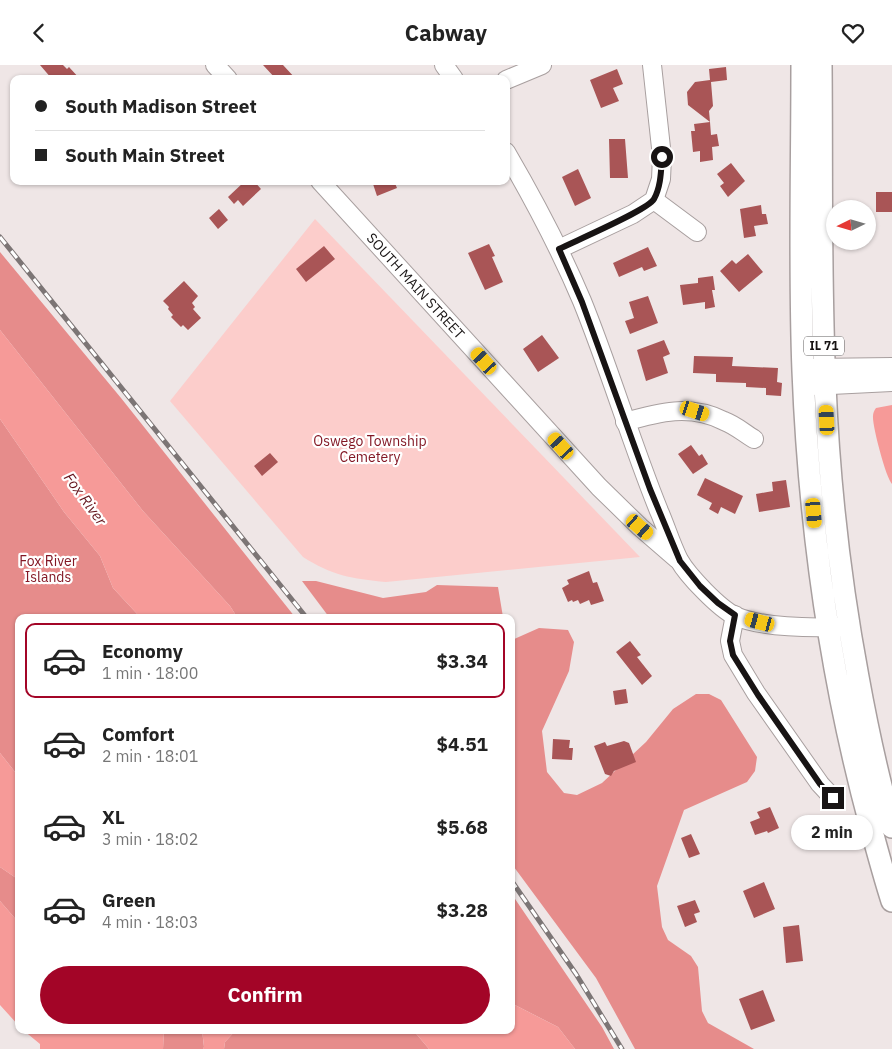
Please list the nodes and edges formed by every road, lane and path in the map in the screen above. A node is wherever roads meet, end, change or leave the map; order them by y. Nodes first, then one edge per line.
1 (216, 65) edge
2 (542, 65) edge
3 (652, 65) edge
4 (802, 65) edge
5 (821, 65) edge
6 (225, 75) edge
7 (510, 78) edge
8 (510, 159) edge
9 (324, 185) edge
10 (654, 200) junction
11 (697, 232) dead end
12 (559, 249) junction
13 (892, 367) edge
14 (803, 377) junction
15 (824, 377) junction
16 (892, 383) edge
17 (625, 422) junction
18 (754, 439) dead end
19 (680, 561) junction
20 (735, 615) junction
21 (849, 627) junction
22 (828, 628) junction
23 (833, 798) dead end
24 (892, 827) edge
25 (892, 901) edge

1 - 6 street
2 - 7 street
3 - 10 street
4 - 14 main road, IL 71
5 - 15 main road, IL 71
8 - 12 street
9 - 19 street, SOUTH MAIN STREET
10 - 11 street
10 - 12 street
12 - 17 street
13 - 15 street
14 - 15 street
14 - 22 main road, IL 71
15 - 16 street
15 - 21 main road, IL 71
17 - 18 street
17 - 19 street
19 - 20 street
20 - 22 street
20 - 23 street
21 - 22 street
21 - 24 main road, IL 71
22 - 25 main road, IL 71

